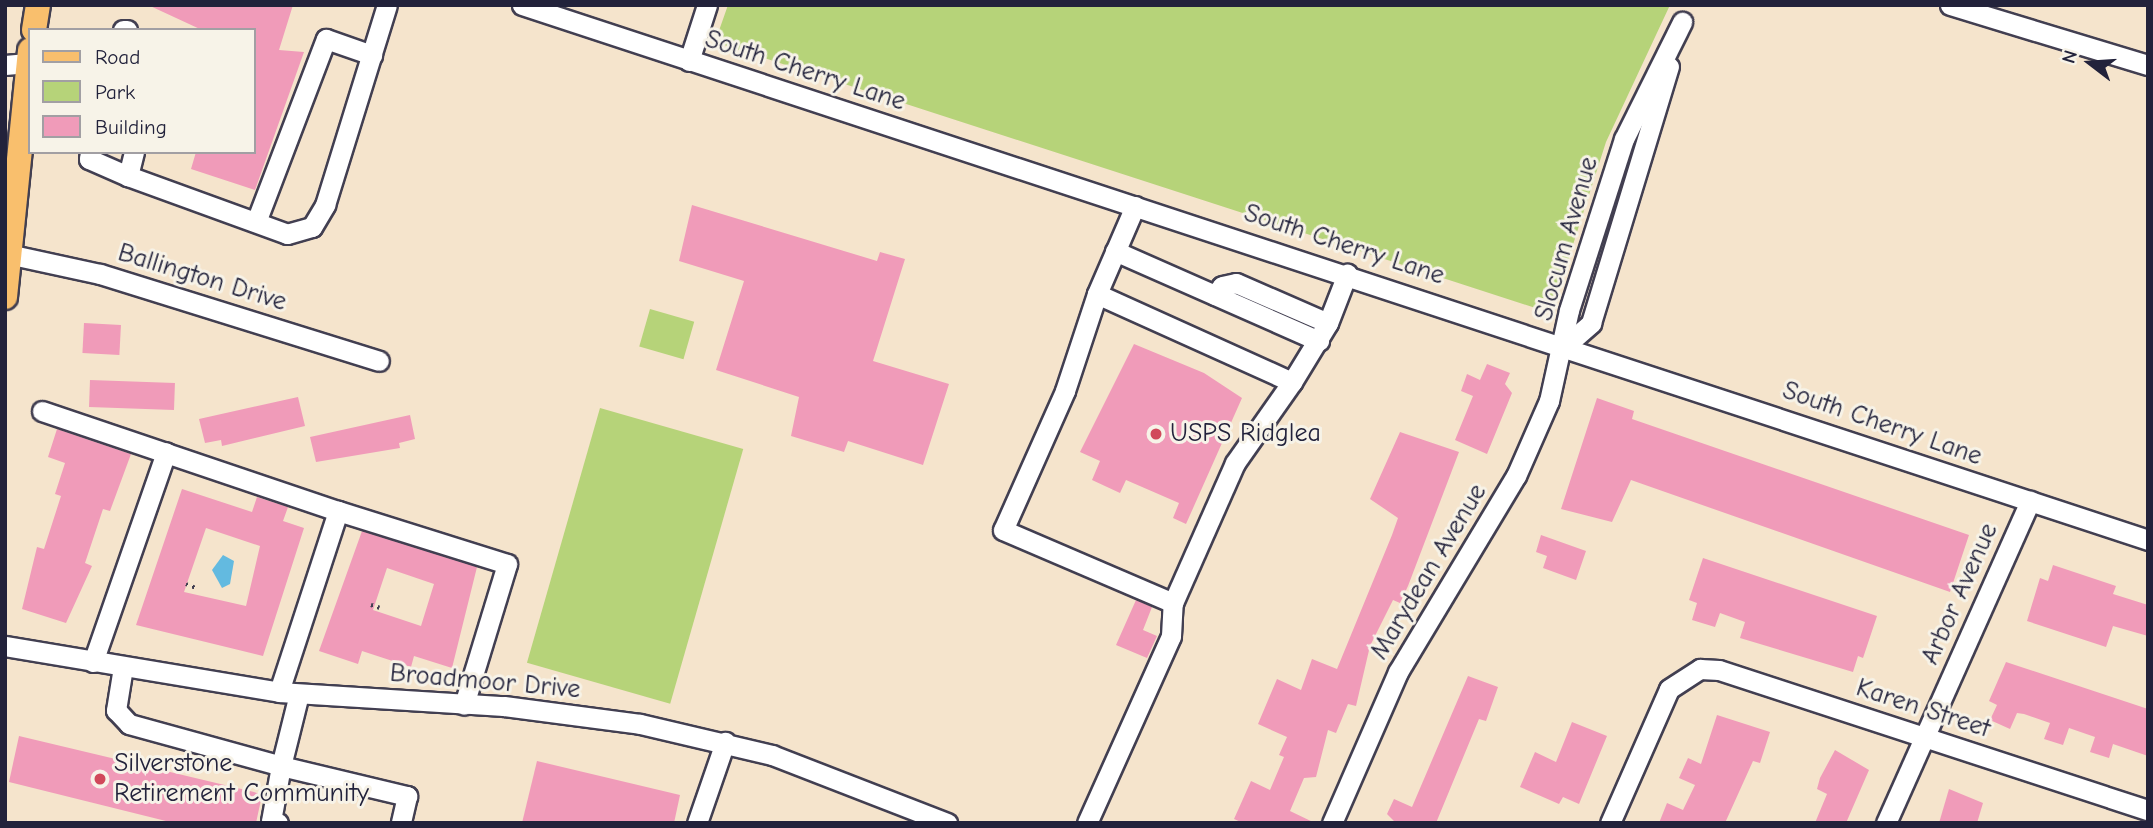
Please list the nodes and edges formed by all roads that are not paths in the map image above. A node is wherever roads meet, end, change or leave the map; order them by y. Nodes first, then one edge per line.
1 (38, 5) edge
2 (387, 5) edge
3 (523, 5) edge
4 (707, 5) edge
5 (1950, 5) edge
6 (1685, 14) edge
7 (34, 28) edge
8 (372, 55) junction
9 (23, 60) edge
10 (689, 61) junction
11 (2148, 65) edge
12 (90, 154) edge
13 (134, 154) edge
14 (128, 176) junction
15 (1135, 206) junction
16 (256, 222) junction
17 (1115, 251) junction
18 (8, 254) junction
19 (1347, 274) junction
20 (1097, 294) junction
21 (1215, 295) junction
22 (5, 297) edge
23 (1328, 323) junction
24 (1319, 341) junction
25 (1565, 346) junction
26 (379, 362) dead end
27 (1292, 382) junction
28 (42, 411) dead end
29 (166, 452) junction
30 (2030, 502) junction
31 (338, 511) junction
32 (2148, 540) edge
33 (1173, 603) junction
34 (5, 646) edge
35 (93, 662) junction
36 (123, 667) junction
37 (289, 693) junction
38 (464, 705) junction
39 (1925, 737) junction
40 (725, 742) junction
41 (281, 766) junction
42 (2148, 810) edge
43 (278, 823) edge
44 (401, 823) edge
45 (697, 823) edge
46 (947, 823) edge
47 (1087, 823) edge
48 (1332, 823) edge
49 (1610, 823) edge
50 (1886, 823) edge

1 - 7 main road
2 - 8 street
3 - 10 street, South Cherry Lane
4 - 10 street
5 - 11 street
6 - 25 street, Slocum Avenue
6 - 25 street, Slocum Avenue
8 - 16 street
8 - 16 street
9 - 18 main road
10 - 15 street, South Cherry Lane
12 - 14 street
13 - 14 street
14 - 16 street
15 - 17 street
15 - 19 street, South Cherry Lane
17 - 20 street
17 - 21 street
18 - 22 main road
18 - 26 street, Ballington Drive
19 - 23 street
19 - 25 street, South Cherry Lane
20 - 27 street
20 - 33 street
21 - 23 street
21 - 24 street
23 - 24 street
24 - 27 street
25 - 30 street, South Cherry Lane
25 - 48 street, Marydean Avenue
27 - 33 street
28 - 29 street
29 - 31 street
29 - 35 street
30 - 32 street, South Cherry Lane
30 - 39 street, Arbor Avenue
31 - 37 street
31 - 38 street
33 - 47 street
34 - 35 street, Broadmoor Drive
35 - 36 street, Broadmoor Drive
36 - 37 street, Broadmoor Drive
36 - 41 street
37 - 38 street, Broadmoor Drive
37 - 41 street
38 - 40 street, Broadmoor Drive
39 - 42 street, Karen Street
39 - 49 street, Karen Street
39 - 50 street, Arbor Avenue
40 - 45 street
40 - 46 street, Broadmoor Drive
41 - 43 street
41 - 44 street

